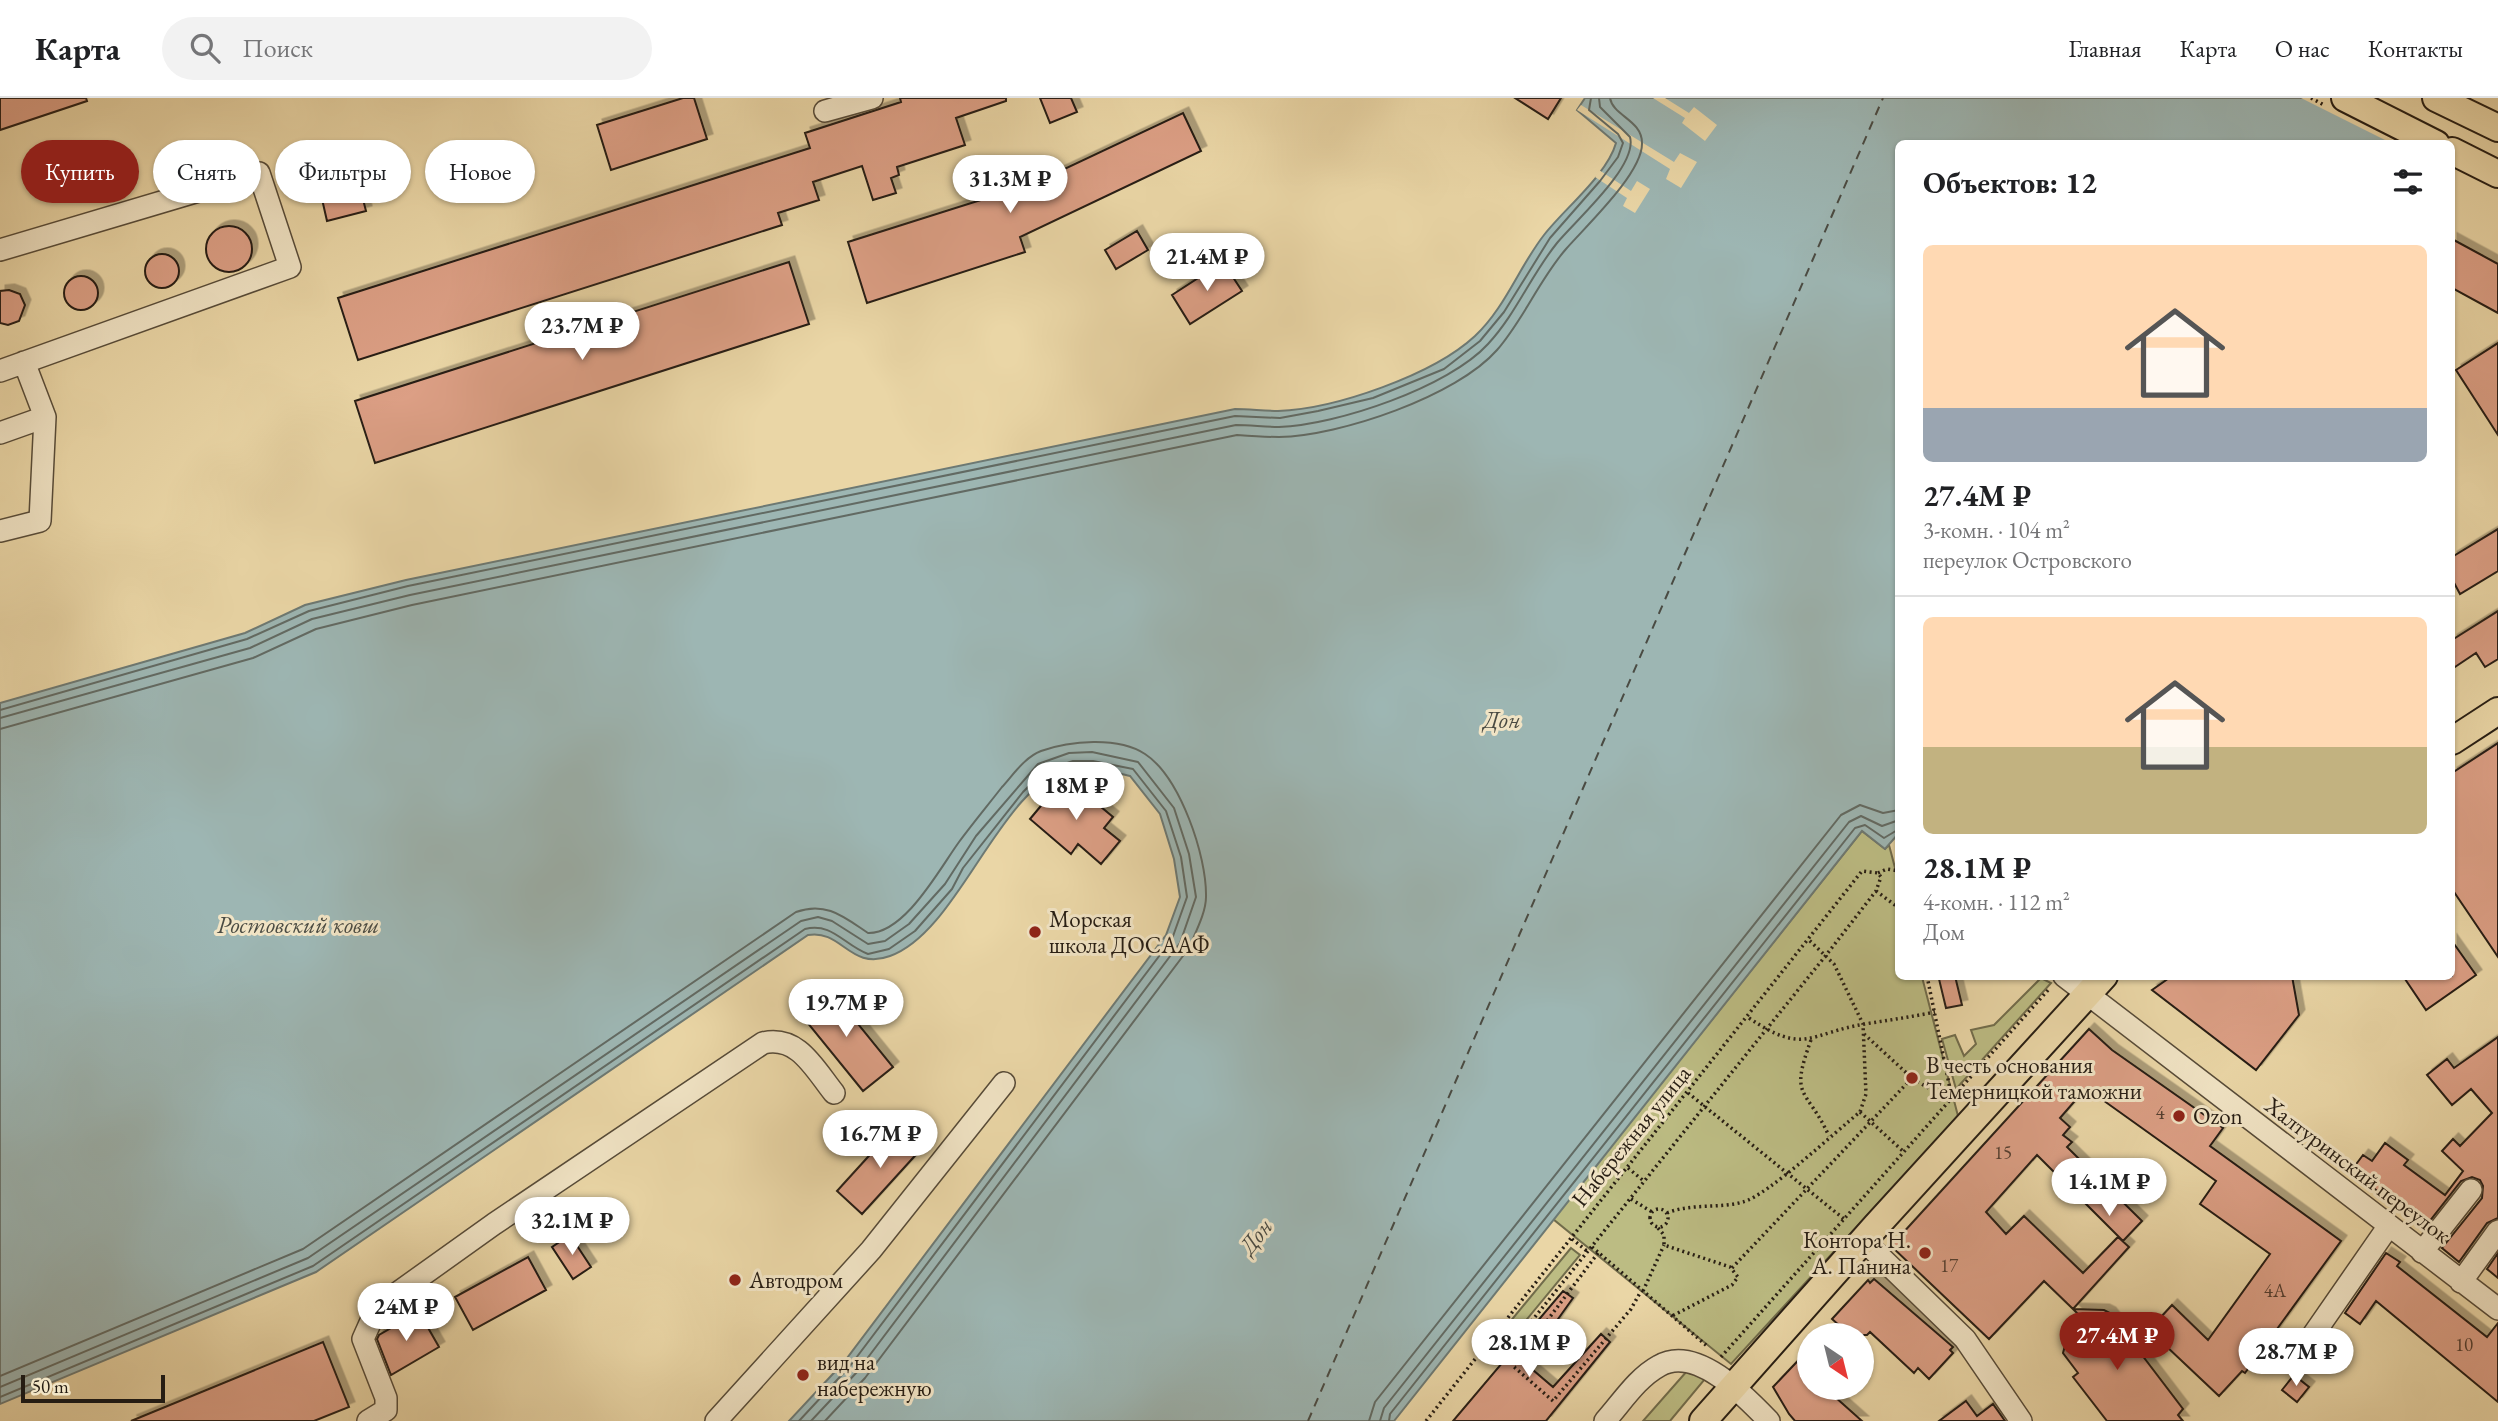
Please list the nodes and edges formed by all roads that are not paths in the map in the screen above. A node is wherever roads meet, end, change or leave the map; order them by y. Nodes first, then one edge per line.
1 (872, 98) edge
2 (2345, 98) edge
3 (2437, 98) edge
4 (825, 111) dead end
5 (2498, 128) edge
6 (2428, 140) edge
7 (2455, 152) edge
8 (2498, 174) edge
9 (0, 250) edge
10 (24, 362) junction
11 (0, 371) edge
12 (45, 417) junction
13 (0, 433) edge
14 (0, 531) edge
15 (2498, 711) edge
16 (2455, 739) edge
17 (2065, 980) edge
18 (2096, 985) edge
19 (1004, 1083) dead end
20 (834, 1093) dead end
21 (2471, 1190) dead end
22 (2388, 1227) junction
23 (2498, 1231) edge
24 (1863, 1240) junction
25 (2422, 1252) junction
26 (2461, 1282) junction
27 (2498, 1309) edge
28 (2295, 1362) dead end
29 (1734, 1386) junction
30 (368, 1421) edge
31 (716, 1421) edge
32 (1605, 1421) edge
33 (1703, 1421) edge
34 (1769, 1421) edge
35 (2021, 1421) edge

1 - 4 street
2 - 6 main road
3 - 5 main road
7 - 8 main road
9 - 10 street
10 - 11 street
10 - 12 street
12 - 13 street
12 - 14 street
15 - 16 main road
17 - 18 street, Халтуринский переулок
18 - 22 street, Халтуринский переулок
18 - 24 main road
19 - 31 street
20 - 30 street
21 - 25 street
22 - 25 street, Халтуринский переулок
22 - 28 street
23 - 26 street
24 - 29 main road
24 - 35 street
25 - 26 street, Халтуринский переулок
26 - 27 street, Халтуринский переулок
29 - 32 street
29 - 33 main road
29 - 34 street

